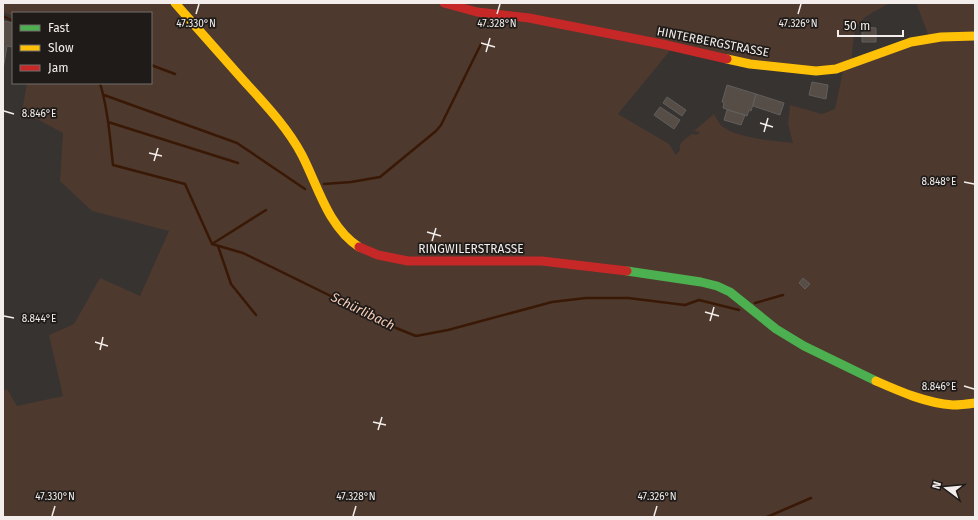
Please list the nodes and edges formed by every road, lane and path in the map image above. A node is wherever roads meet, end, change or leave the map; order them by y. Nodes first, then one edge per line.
1 (175, 3) edge
2 (444, 3) edge
3 (975, 36) edge
4 (975, 403) edge

1 - 4 street, RINGWILERSTRASSE
2 - 3 street, HINTERBERGSTRASSE

